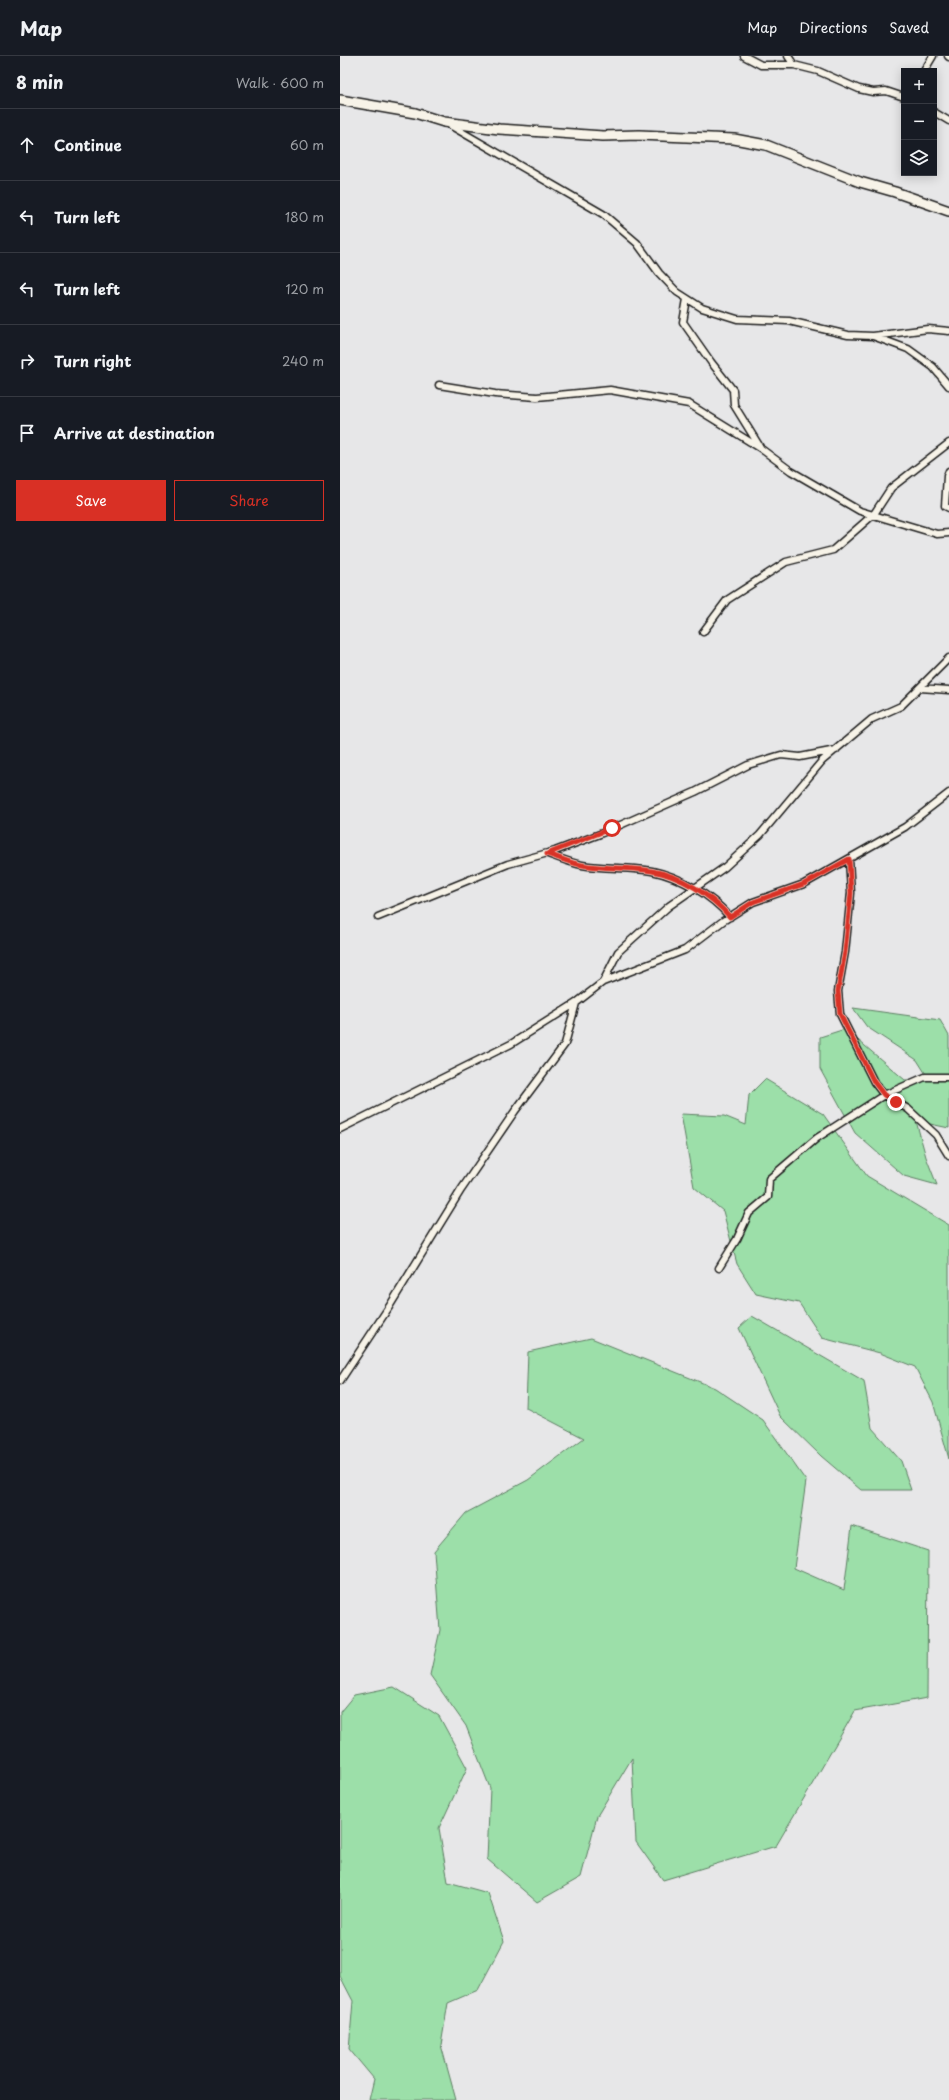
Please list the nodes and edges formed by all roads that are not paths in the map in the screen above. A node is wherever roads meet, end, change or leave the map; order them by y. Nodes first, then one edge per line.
1 (744, 56) edge
2 (788, 56) edge
3 (933, 56) edge
4 (794, 65) junction
5 (926, 68) edge
6 (901, 96) edge
7 (340, 100) edge
8 (937, 114) edge
9 (949, 121) edge
10 (444, 122) junction
11 (949, 211) edge
12 (687, 299) junction
13 (949, 331) edge
14 (873, 336) junction
15 (440, 385) dead end
16 (949, 386) edge
17 (949, 442) edge
18 (760, 448) junction
19 (949, 471) edge
20 (949, 508) edge
21 (874, 514) junction
22 (949, 533) edge
23 (703, 632) dead end
24 (949, 658) edge
25 (920, 688) junction
26 (949, 690) edge
27 (836, 750) junction
28 (949, 793) edge
29 (547, 854) junction
30 (849, 859) junction
31 (695, 888) junction
32 (730, 917) junction
33 (378, 918) dead end
34 (603, 982) junction
35 (576, 1003) junction
36 (949, 1078) edge
37 (884, 1095) junction
38 (340, 1129) edge
39 (949, 1156) edge
40 (719, 1268) dead end
41 (340, 1381) edge

1 - 4 street
2 - 4 street
3 - 5 street
4 - 6 street
7 - 10 street
8 - 9 street
10 - 11 street
10 - 12 street
12 - 14 street
12 - 18 street
13 - 14 street
14 - 16 street
15 - 18 street
17 - 21 street
18 - 21 street
19 - 20 street
21 - 22 street
21 - 23 street
24 - 25 street
25 - 26 street
25 - 27 street
27 - 29 street
27 - 31 street
28 - 30 street
29 - 31 street
29 - 33 street
30 - 32 street
30 - 37 street
31 - 32 street
31 - 34 street
32 - 34 street
34 - 35 street
35 - 38 street
35 - 41 street
36 - 37 street
37 - 39 street
37 - 40 street

